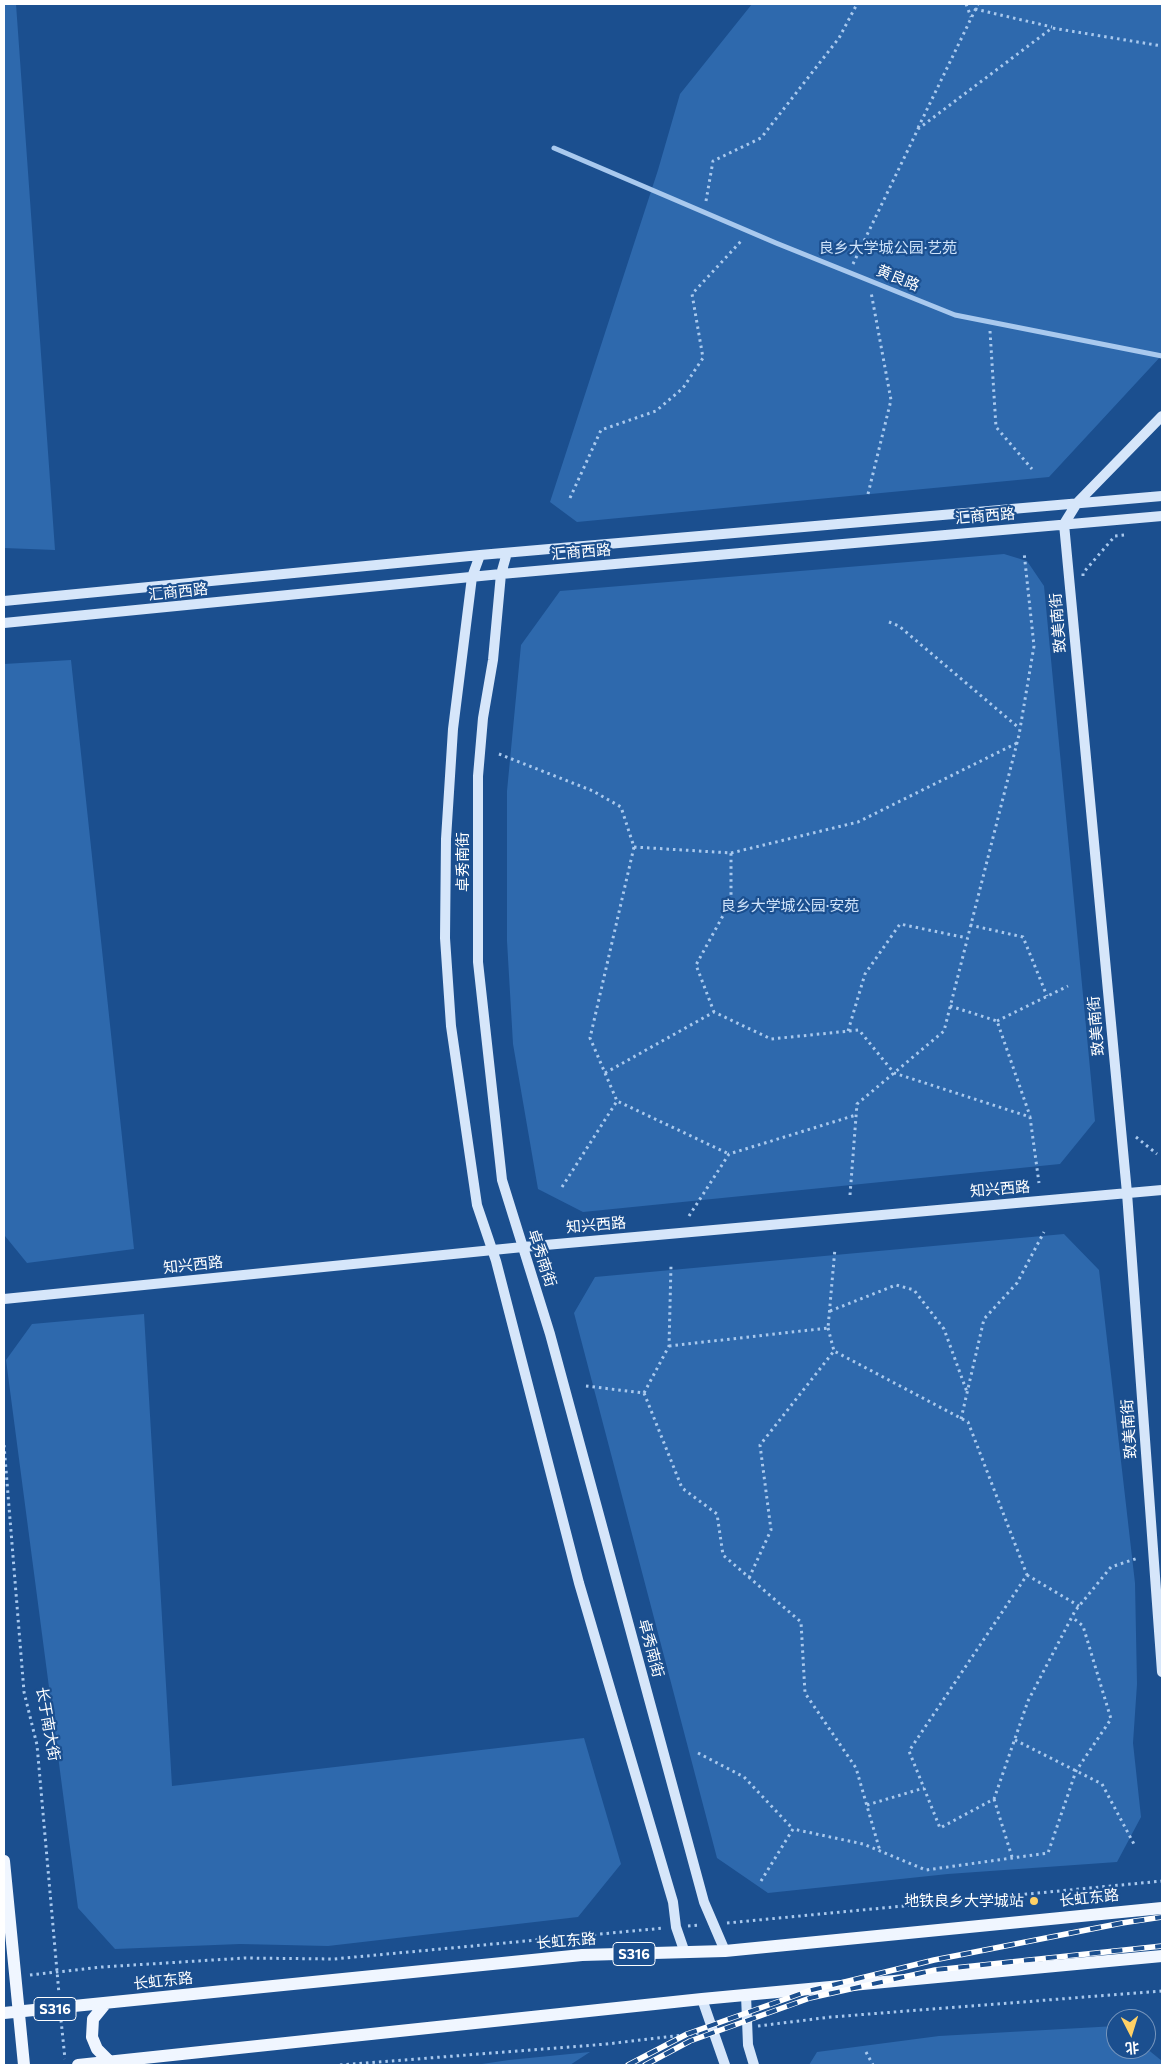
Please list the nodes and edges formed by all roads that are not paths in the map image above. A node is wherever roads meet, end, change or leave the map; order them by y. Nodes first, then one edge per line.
1 (554, 148) dead end
2 (1162, 356) edge
3 (1162, 416) edge
4 (1162, 496) edge
5 (1077, 504) junction
6 (1162, 516) edge
7 (1064, 524) junction
8 (507, 553) junction
9 (480, 554) junction
10 (501, 574) junction
11 (472, 577) junction
12 (4, 601) edge
13 (4, 623) edge
14 (1162, 1190) edge
15 (1126, 1193) junction
16 (523, 1247) junction
17 (492, 1251) junction
18 (4, 1299) edge
19 (1162, 1672) edge
20 (4, 1861) edge
21 (1162, 1908) edge
22 (6, 1914) edge
23 (725, 1951) junction
24 (685, 1953) junction
25 (1162, 1956) edge
26 (746, 1995) junction
27 (702, 1999) junction
28 (106, 2004) junction
29 (20, 2012) junction
30 (4, 2013) edge
31 (110, 2062) junction
32 (24, 2065) edge
33 (78, 2065) edge
34 (725, 2065) edge
35 (754, 2065) edge

1 - 2 street, 黄良路
3 - 5 street
4 - 5 street, 汇商西路
5 - 7 street
5 - 8 street, 汇商西路
6 - 7 street, 汇商西路
7 - 10 street, 汇商西路
7 - 15 street, 致美南街
8 - 9 street, 汇商西路
8 - 10 street, 卓秀南街
9 - 11 street, 卓秀南街
9 - 12 street, 汇商西路
10 - 11 street, 汇商西路
10 - 16 street, 卓秀南街
11 - 13 street, 汇商西路
11 - 17 street, 卓秀南街
14 - 15 street, 知兴西路
15 - 16 street, 知兴西路
15 - 19 street, 致美南街
16 - 17 street, 知兴西路
16 - 23 street, 卓秀南街
17 - 18 street, 知兴西路
17 - 24 street, 卓秀南街
20 - 22 main road
21 - 23 main road, 长虹东路 / S316
22 - 29 main road
23 - 24 main road, 长虹东路 / S316
24 - 28 main road, 长虹东路 / S316
25 - 26 main road
26 - 27 main road
26 - 35 street
27 - 31 main road
27 - 34 street
28 - 29 main road, 长虹东路 / S316
28 - 31 main road
29 - 30 main road, 长虹东路 / S316
29 - 32 main road
31 - 33 main road

